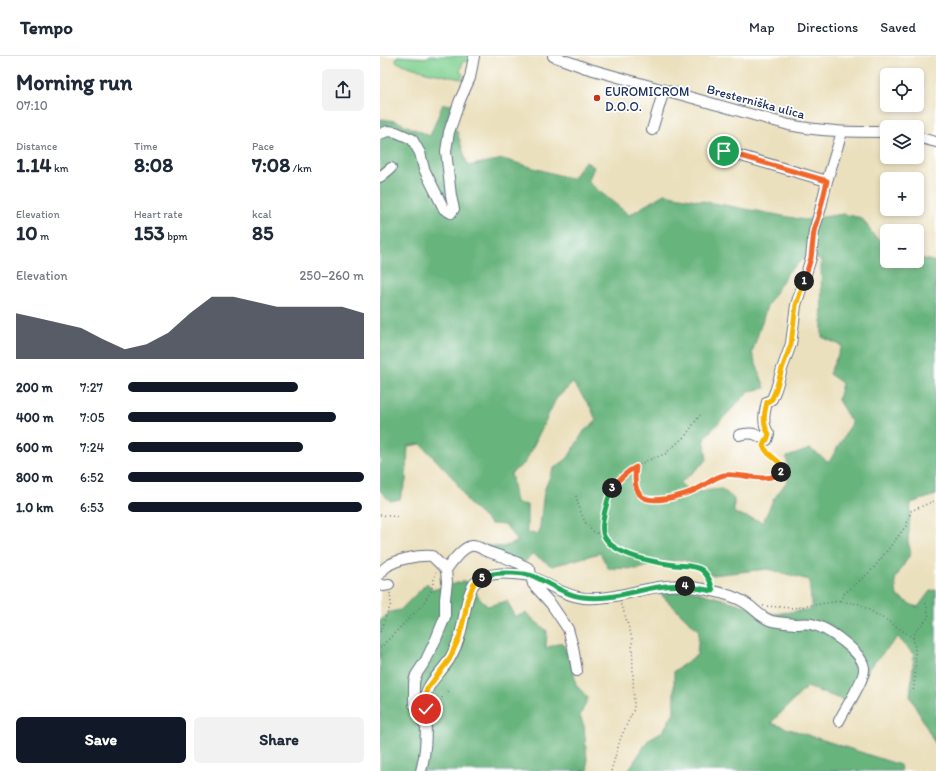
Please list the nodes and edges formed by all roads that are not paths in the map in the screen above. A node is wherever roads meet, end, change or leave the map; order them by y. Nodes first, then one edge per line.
1 (474, 56) edge
2 (553, 56) edge
3 (664, 90) junction
4 (652, 130) dead end
5 (842, 132) junction
6 (880, 132) edge
7 (380, 134) edge
8 (924, 139) edge
9 (936, 142) edge
10 (724, 151) dead end
11 (391, 168) dead end
12 (380, 177) edge
13 (827, 181) junction
14 (739, 435) dead end
15 (442, 566) junction
16 (380, 574) edge
17 (531, 576) junction
18 (577, 671) dead end
19 (838, 721) dead end
20 (426, 729) junction
21 (421, 771) edge

1 - 7 street
2 - 3 street, Bresterniška ulica
3 - 4 street
3 - 5 street, Bresterniška ulica
5 - 6 street, Bresterniška ulica
5 - 13 street
8 - 9 street
10 - 13 street
11 - 12 street
13 - 14 street
15 - 16 street
15 - 17 street
15 - 20 street
17 - 18 street
17 - 19 street
17 - 20 street
20 - 21 street

